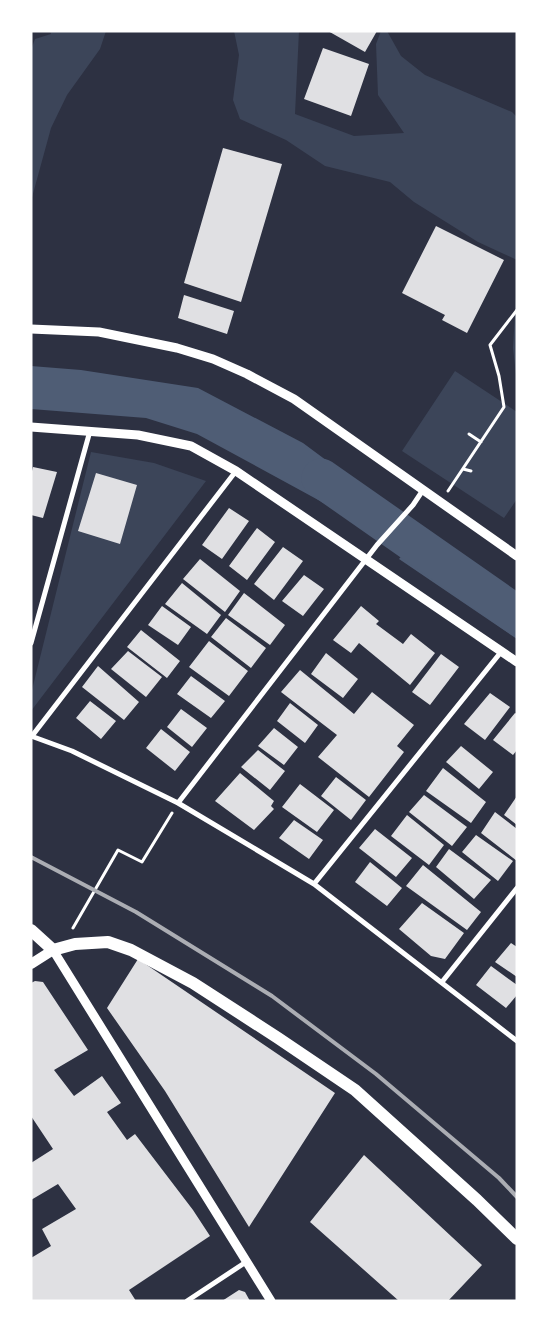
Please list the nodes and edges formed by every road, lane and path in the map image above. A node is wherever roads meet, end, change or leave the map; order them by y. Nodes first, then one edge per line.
1 (517, 310) edge
2 (31, 329) edge
3 (31, 427) edge
4 (90, 430) junction
5 (469, 434) dead end
6 (481, 442) junction
7 (463, 469) junction
8 (236, 471) junction
9 (471, 472) dead end
10 (423, 490) junction
11 (440, 502) junction
12 (517, 556) edge
13 (366, 560) junction
14 (31, 643) edge
15 (501, 652) junction
16 (517, 662) edge
17 (32, 736) edge
18 (178, 803) junction
19 (314, 884) junction
20 (517, 888) edge
21 (31, 930) edge
22 (72, 930) dead end
23 (53, 950) junction
24 (31, 964) edge
25 (442, 982) junction
26 (517, 1041) edge
27 (517, 1239) edge
28 (246, 1262) junction
29 (187, 1301) edge
30 (271, 1301) edge

1 - 6 path
2 - 10 street
3 - 4 street
4 - 8 street
4 - 14 street
5 - 6 path
6 - 7 path
7 - 9 path
7 - 11 path
8 - 13 street
8 - 17 street
10 - 11 street
10 - 13 street
11 - 12 street
13 - 15 street
13 - 18 street
15 - 16 street
15 - 19 street
17 - 18 street
18 - 19 street
18 - 22 path
19 - 25 street
20 - 25 street
21 - 23 main road
23 - 24 main road
23 - 27 main road
23 - 28 street
25 - 26 street
28 - 29 street
28 - 30 street

